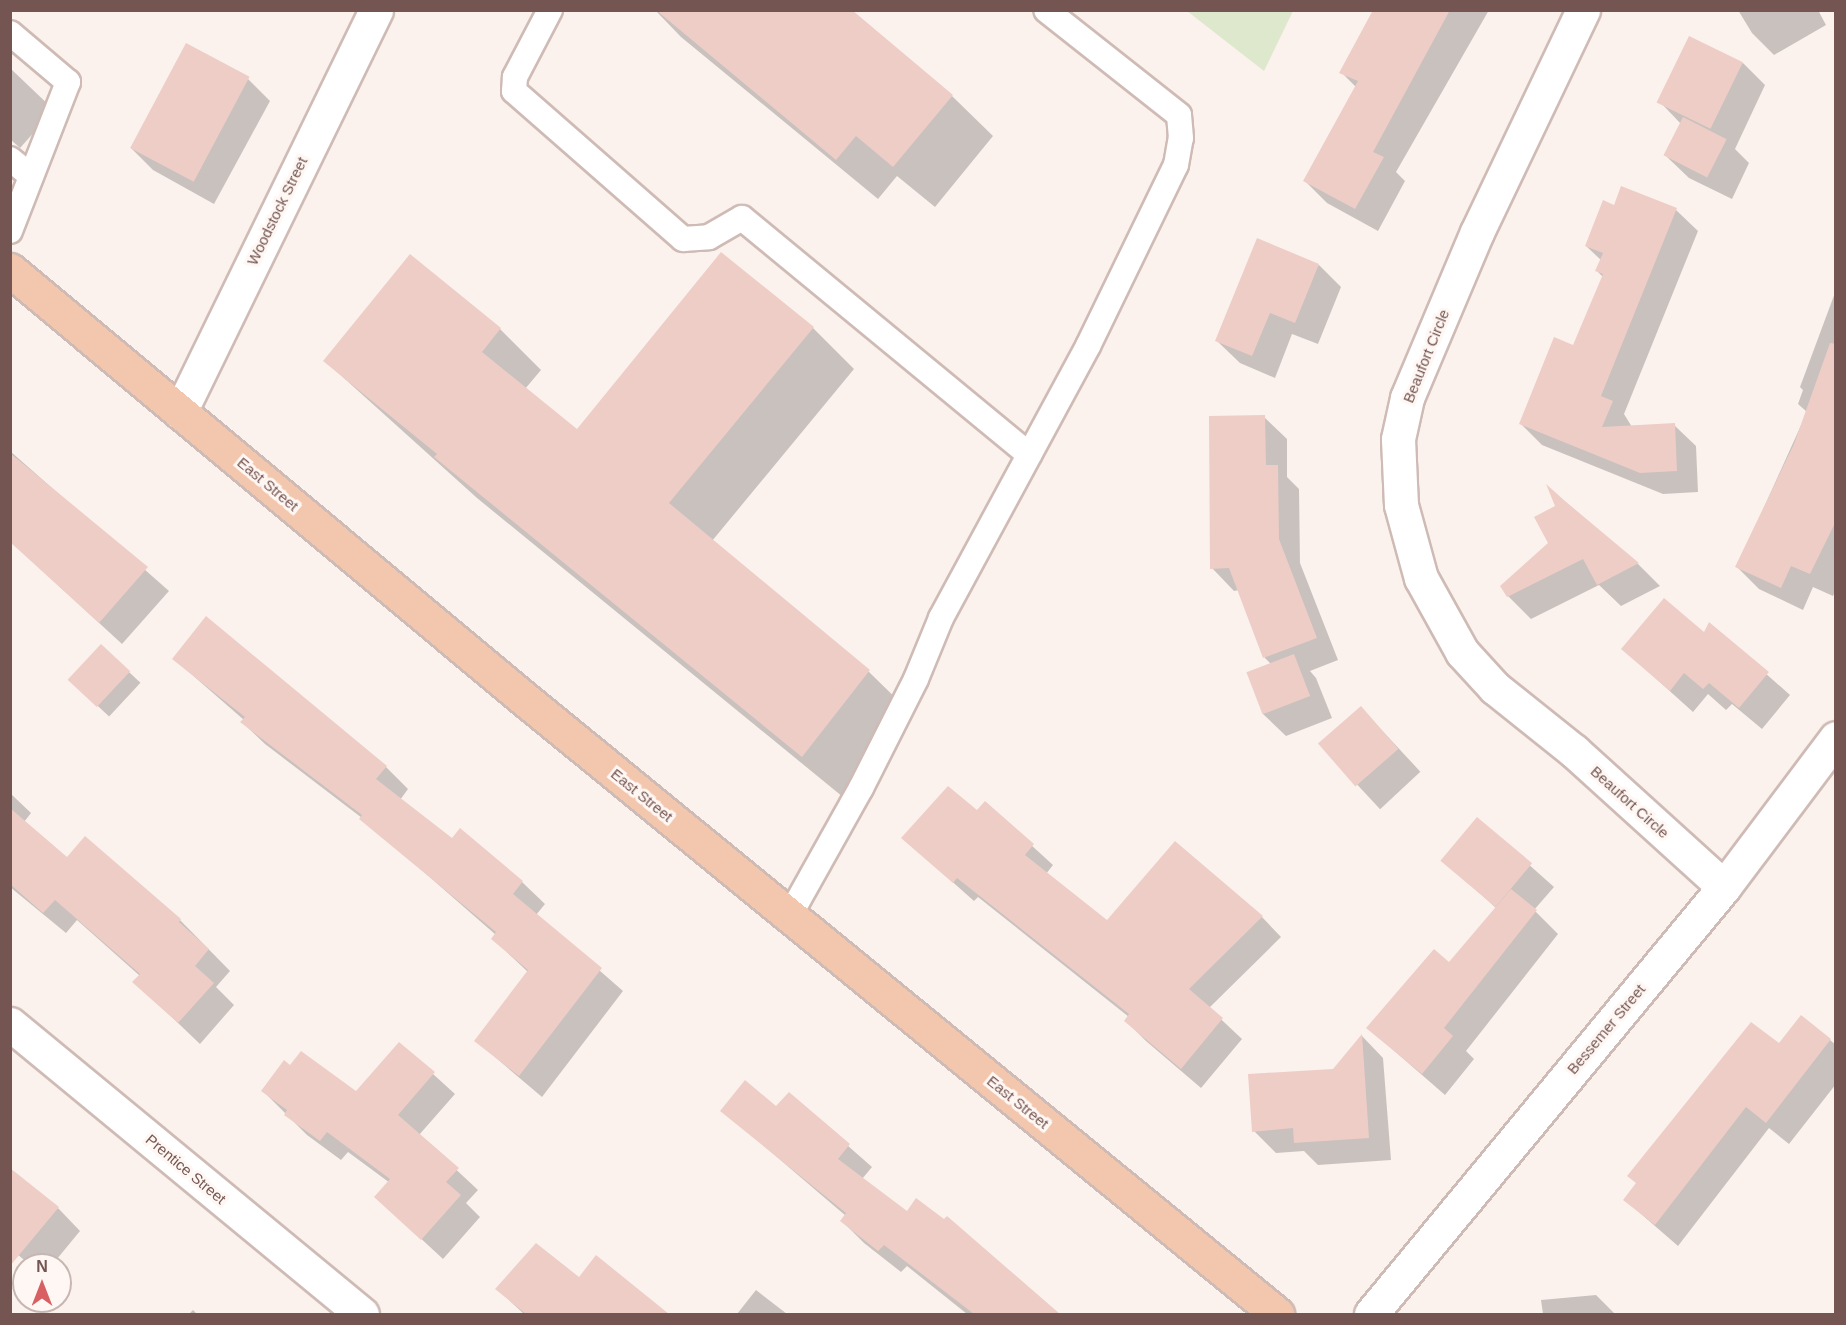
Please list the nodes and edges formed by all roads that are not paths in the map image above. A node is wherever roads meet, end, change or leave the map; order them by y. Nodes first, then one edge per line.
1 (376, 10) edge
2 (550, 10) edge
3 (1046, 10) edge
4 (1583, 10) edge
5 (10, 33) edge
6 (10, 159) edge
7 (31, 176) junction
8 (10, 231) edge
9 (10, 270) edge
10 (180, 412) junction
11 (1029, 455) junction
12 (1836, 738) edge
13 (1724, 887) junction
14 (790, 915) junction
15 (10, 1024) edge
16 (362, 1314) edge
17 (1277, 1314) edge
18 (1371, 1314) edge

1 - 10 street, Woodstock Street
2 - 11 lane
3 - 11 lane
4 - 13 street, Beaufort Circle
5 - 7 lane
6 - 7 lane
7 - 8 lane
9 - 10 main road, East Street
10 - 14 main road, East Street
11 - 14 lane
12 - 13 street, Bessemer Street
13 - 18 street, Bessemer Street
14 - 17 main road, East Street
15 - 16 street, Prentice Street

